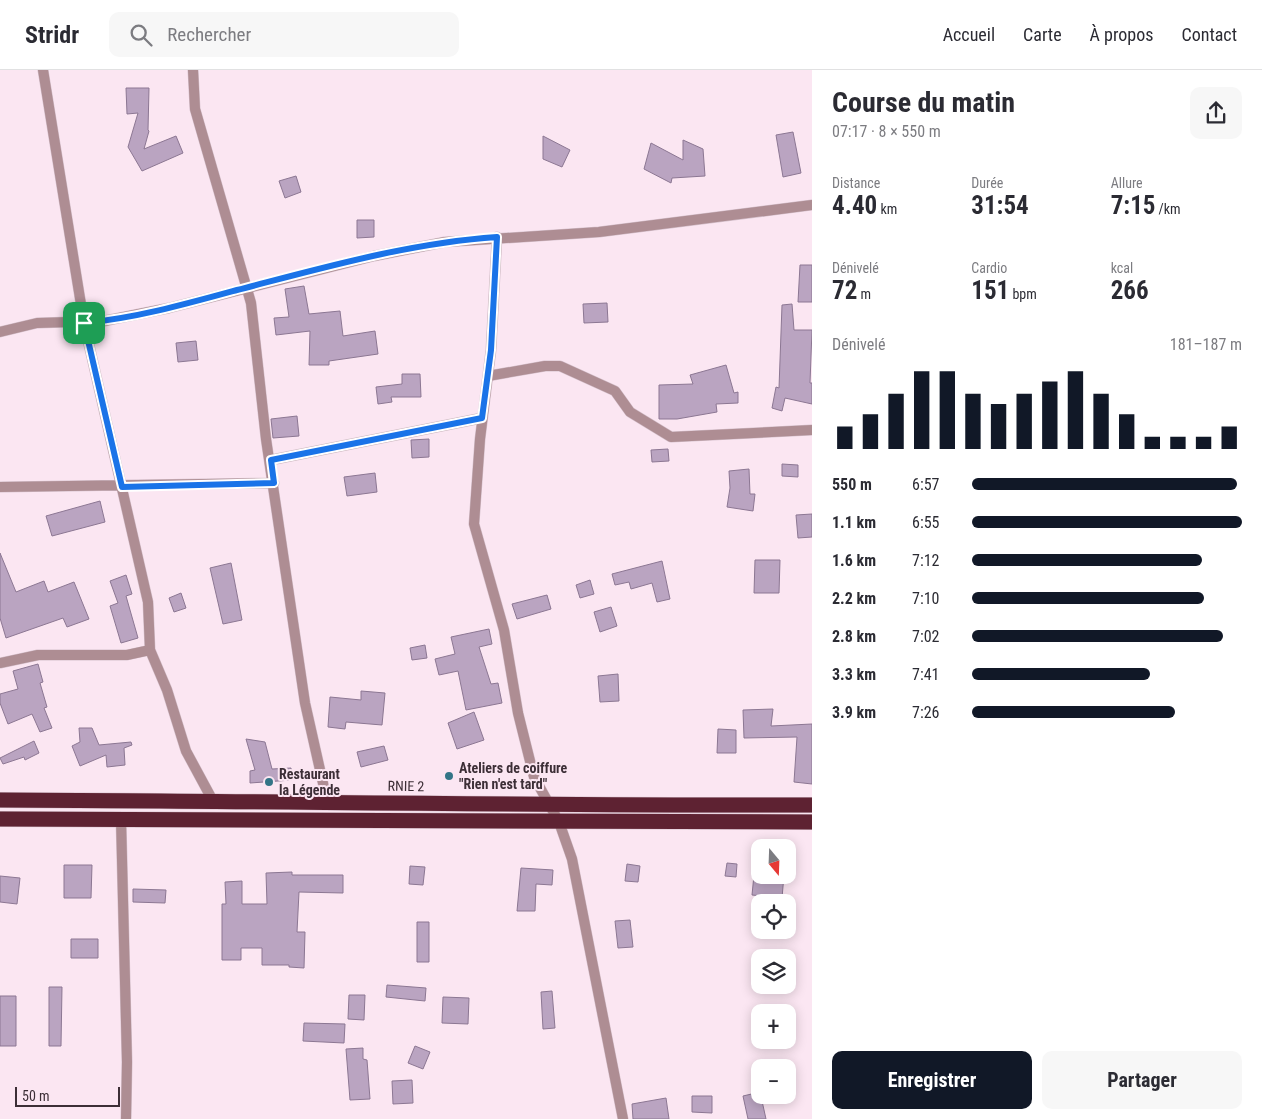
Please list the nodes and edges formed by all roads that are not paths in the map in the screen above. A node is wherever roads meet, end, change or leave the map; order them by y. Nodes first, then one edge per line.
1 (43, 70) edge
2 (193, 70) edge
3 (812, 204) edge
4 (497, 237) junction
5 (248, 287) junction
6 (84, 323) junction
7 (0, 332) edge
8 (488, 376) junction
9 (482, 418) junction
10 (812, 430) edge
11 (271, 460) junction
12 (274, 483) junction
13 (0, 487) edge
14 (122, 487) junction
15 (150, 650) junction
16 (0, 663) edge
17 (0, 800) edge
18 (213, 801) junction
19 (327, 801) junction
20 (812, 805) edge
21 (550, 806) junction
22 (0, 819) edge
23 (121, 819) junction
24 (559, 822) junction
25 (812, 822) edge
26 (126, 1119) edge
27 (623, 1119) edge

1 - 6 street
2 - 5 street
3 - 4 street
4 - 5 street
4 - 8 street
5 - 6 street
5 - 11 street
6 - 7 street
6 - 14 street
8 - 9 street
8 - 10 street
9 - 11 street
9 - 21 street
11 - 12 street
12 - 14 street
12 - 19 street
13 - 14 street
14 - 15 street
15 - 16 street
15 - 18 street
17 - 18 highway, RNIE 2 / RNIE 2
18 - 19 highway, RNIE 2 / RNIE 2
19 - 21 highway, RNIE 2 / RNIE 2
20 - 21 highway, RNIE 2 / RNIE 2
21 - 24 street
22 - 23 highway
23 - 24 highway
23 - 26 street
24 - 25 highway
24 - 27 street

